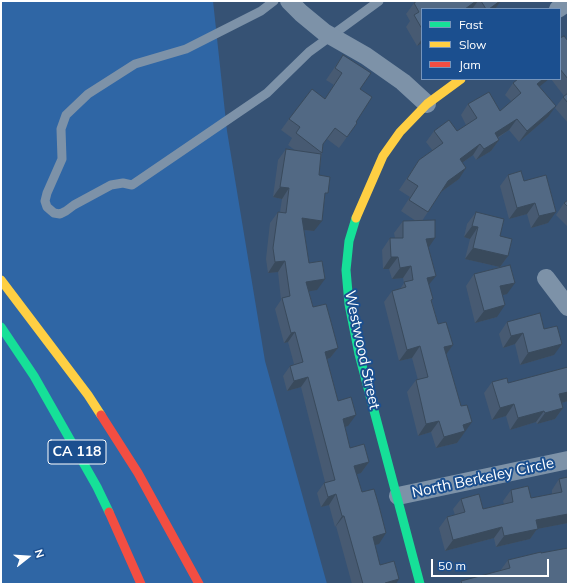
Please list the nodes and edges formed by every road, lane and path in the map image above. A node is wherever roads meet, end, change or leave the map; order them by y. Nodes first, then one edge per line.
1 (274, 1) edge
2 (289, 1) edge
3 (379, 1) edge
4 (568, 2) edge
5 (559, 8) edge
6 (330, 36) junction
7 (461, 80) edge
8 (427, 104) junction
9 (546, 278) dead end
10 (1, 280) edge
11 (568, 307) edge
12 (1, 327) edge
13 (568, 460) edge
14 (398, 496) junction
15 (141, 584) edge
16 (199, 584) edge
17 (420, 584) edge

1 - 6 lane
2 - 6 street
3 - 6 lane
4 - 5 street
6 - 8 street
7 - 8 main road, Westwood Street
8 - 14 main road, Westwood Street
9 - 11 street
10 - 16 main road
12 - 15 main road, CA 118
13 - 14 street, North Berkeley Circle
14 - 17 main road, Westwood Street

